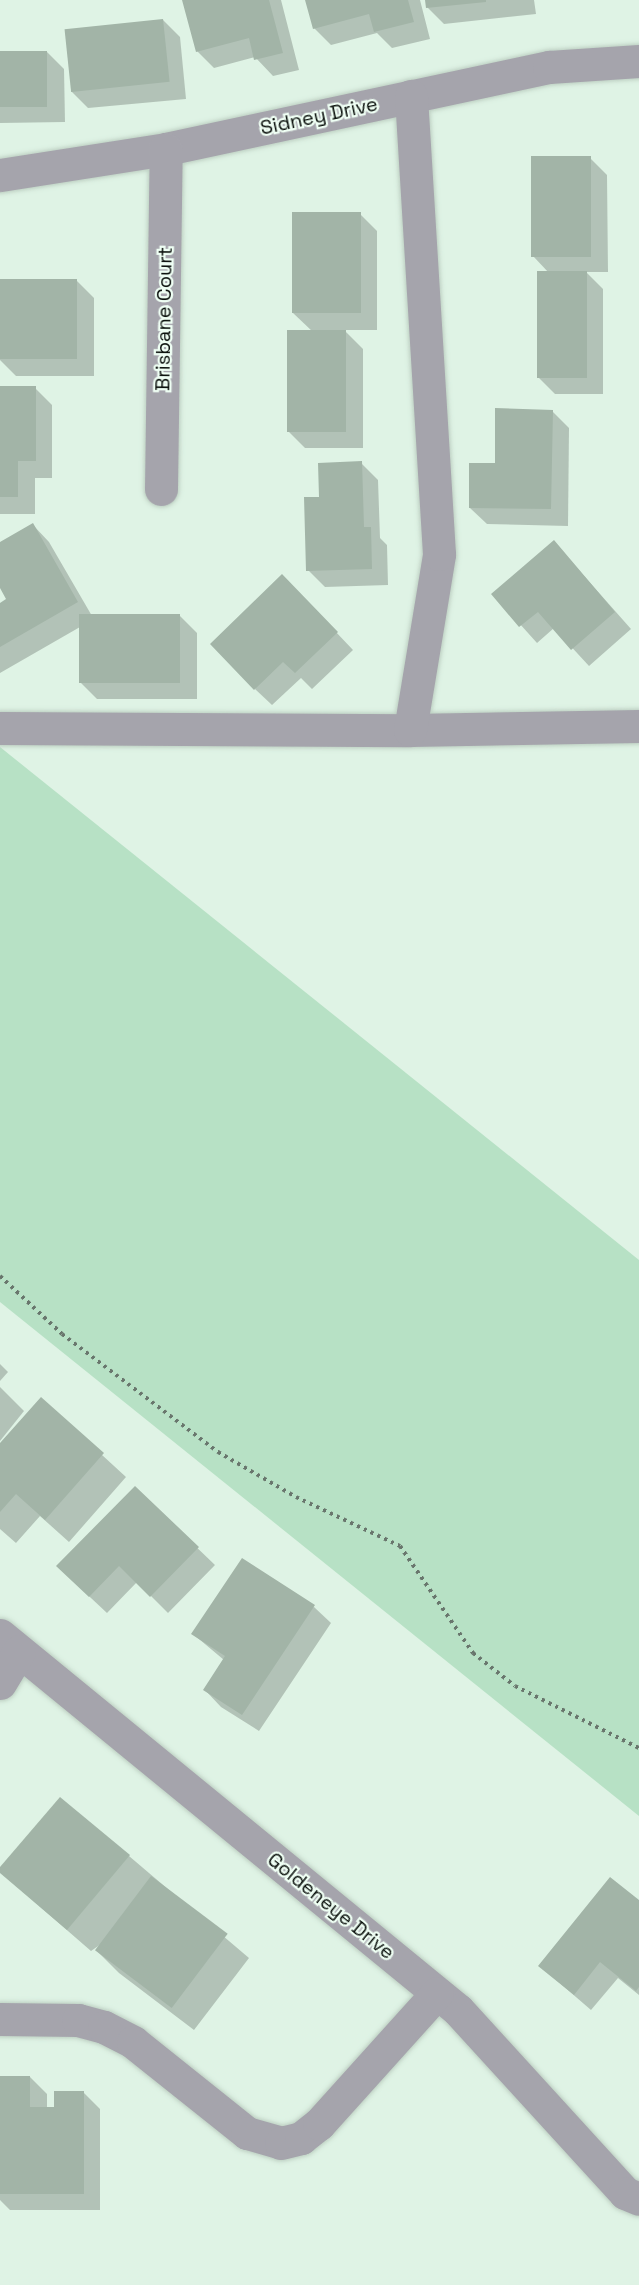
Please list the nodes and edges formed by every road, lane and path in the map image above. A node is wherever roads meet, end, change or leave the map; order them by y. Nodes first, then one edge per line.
1 (639, 61) edge
2 (411, 96) junction
3 (166, 149) junction
4 (0, 175) edge
5 (161, 489) dead end
6 (639, 726) edge
7 (0, 728) edge
8 (410, 730) junction
9 (0, 1276) edge
10 (10, 1643) edge
11 (0, 1683) edge
12 (639, 1748) edge
13 (437, 1993) junction
14 (0, 2019) edge
15 (639, 2199) edge

1 - 2 street, Sidney Drive
2 - 3 street, Sidney Drive
2 - 8 street
3 - 4 street, Sidney Drive
3 - 5 street, Brisbane Court
6 - 8 street
7 - 8 street
9 - 12 path
10 - 11 street
10 - 13 street, Goldeneye Drive
13 - 14 street
13 - 15 street, Goldeneye Drive

